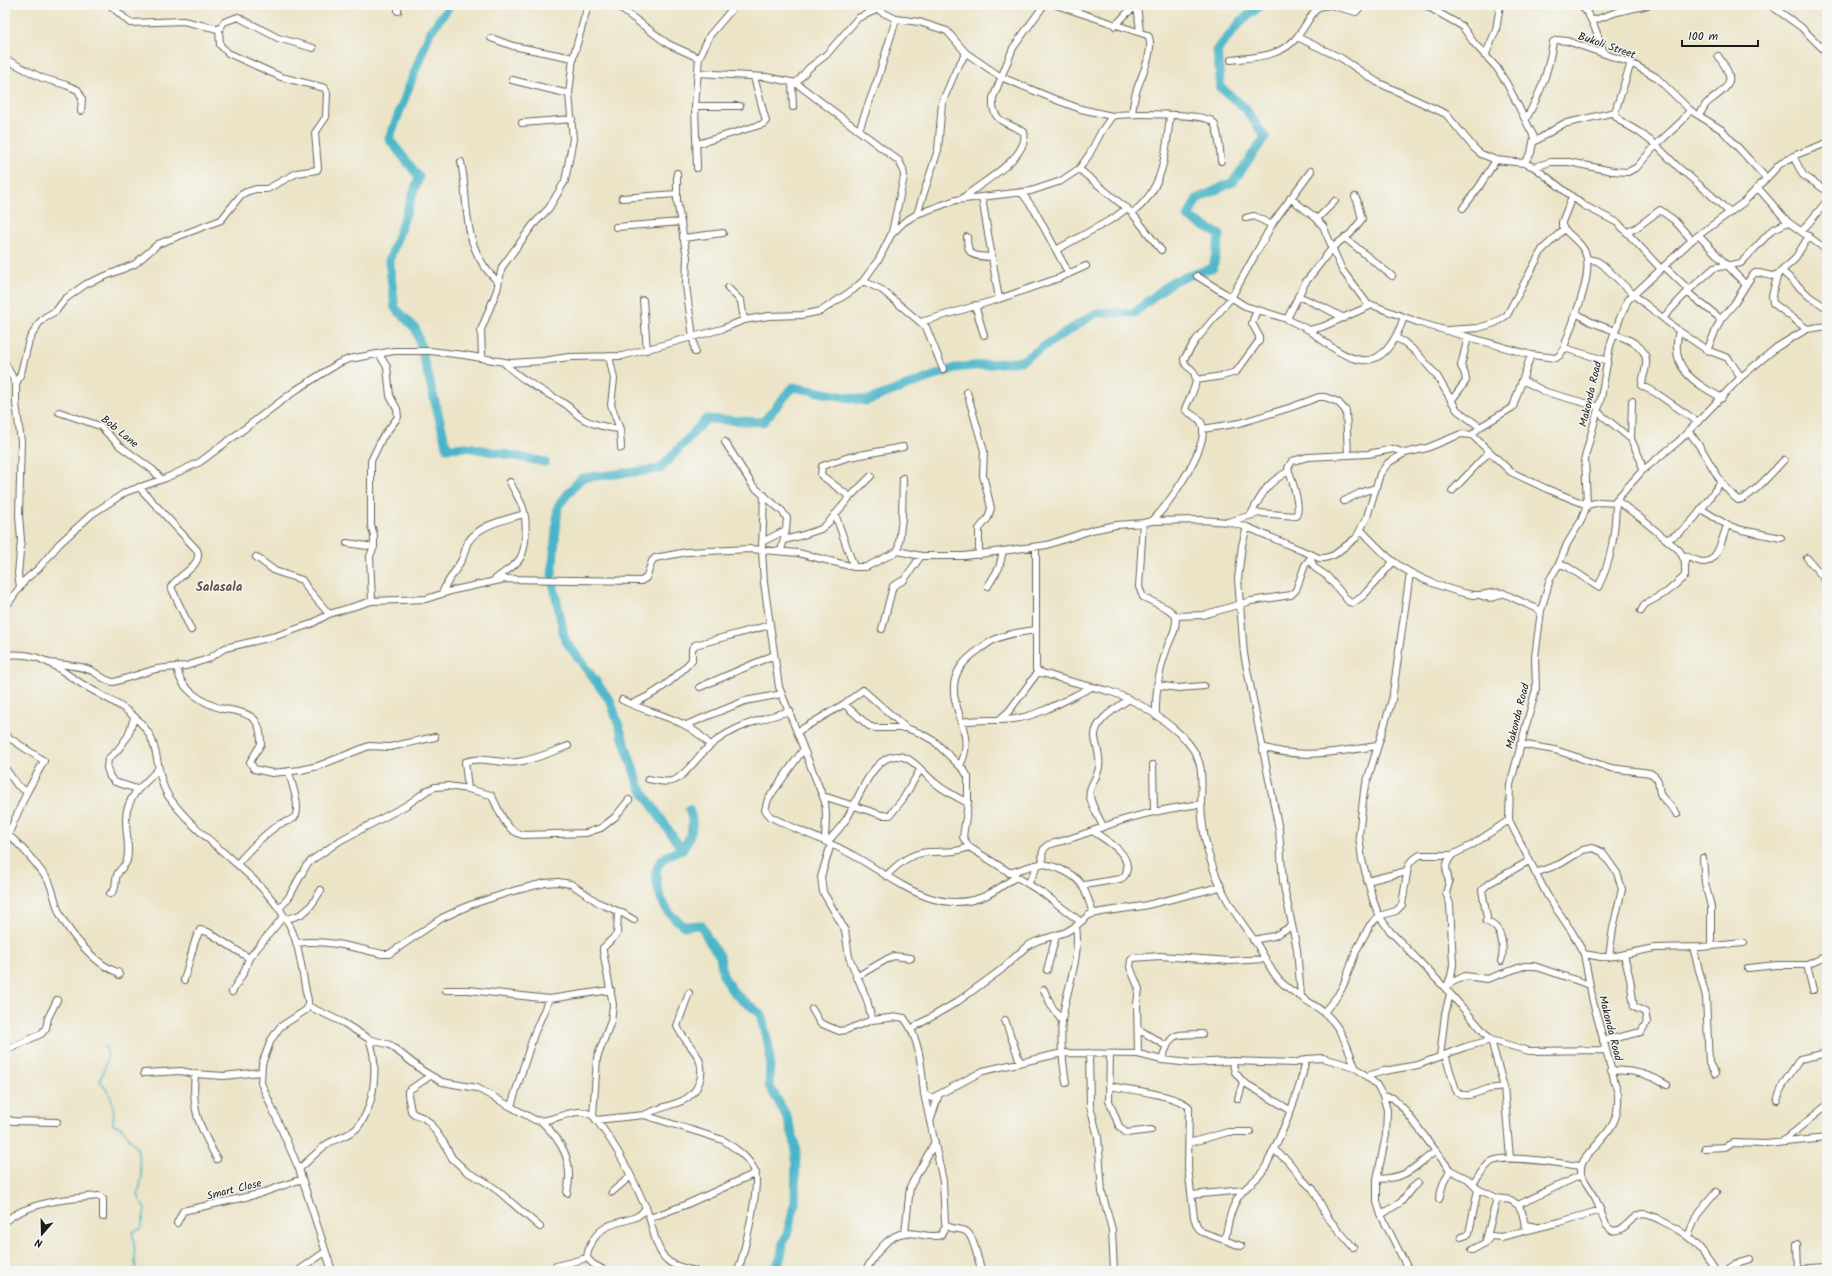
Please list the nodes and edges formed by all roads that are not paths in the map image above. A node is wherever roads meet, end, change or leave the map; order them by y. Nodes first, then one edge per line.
1 (110, 5) edge
2 (588, 5) edge
3 (616, 5) edge
4 (738, 5) edge
5 (868, 5) edge
6 (1044, 5) edge
7 (1056, 5) edge
8 (1362, 5) edge
9 (1425, 5) edge
10 (1500, 5) edge
11 (1581, 5) edge
12 (1648, 5) edge
13 (1770, 5) edge
14 (1137, 6) edge
15 (876, 10) junction
16 (896, 19) junction
17 (1592, 21) junction
18 (1115, 26) junction
19 (219, 30) junction
20 (1140, 32) junction
21 (1297, 37) junction
22 (491, 38) dead end
23 (313, 48) dead end
24 (966, 53) junction
25 (1604, 53) junction
26 (1827, 53) edge
27 (1485, 56) junction
28 (1718, 56) dead end
29 (573, 58) junction
30 (699, 58) junction
31 (5, 59) edge
32 (1231, 60) dead end
33 (1631, 63) junction
34 (698, 72) junction
35 (754, 76) junction
36 (1001, 77) junction
37 (512, 80) dead end
38 (794, 83) junction
39 (569, 94) junction
40 (695, 106) junction
41 (740, 106) dead end
42 (793, 107) dead end
43 (1690, 110) junction
44 (81, 111) dead end
45 (1615, 112) junction
46 (1132, 114) junction
47 (1700, 115) junction
48 (1112, 116) junction
49 (1170, 116) junction
50 (572, 119) junction
51 (1526, 119) junction
52 (522, 123) dead end
53 (859, 130) junction
54 (1534, 142) junction
55 (1827, 143) edge
56 (696, 144) junction
57 (1656, 145) junction
58 (1793, 156) junction
59 (1496, 160) junction
60 (1221, 161) dead end
61 (461, 162) dead end
62 (1524, 163) junction
63 (1534, 167) junction
64 (697, 168) dead end
65 (1079, 169) junction
66 (1311, 171) dead end
67 (677, 173) dead end
68 (1766, 178) junction
69 (1758, 188) junction
70 (1827, 191) edge
71 (1022, 193) junction
72 (676, 194) junction
73 (1355, 197) dead end
74 (1572, 197) junction
75 (622, 198) dead end
76 (982, 198) junction
77 (1290, 198) junction
78 (962, 199) junction
79 (1827, 200) edge
80 (1335, 201) dead end
81 (1127, 208) junction
82 (1463, 208) dead end
83 (1132, 213) junction
84 (1730, 213) junction
85 (917, 214) junction
86 (1246, 218) dead end
87 (1317, 220) junction
88 (681, 222) junction
89 (1788, 222) junction
90 (1272, 225) junction
91 (616, 227) dead end
92 (1564, 229) junction
93 (1802, 230) junction
94 (1627, 232) junction
95 (723, 233) dead end
96 (891, 235) junction
97 (1699, 236) junction
98 (1809, 236) junction
99 (967, 237) dead end
100 (683, 238) junction
101 (1345, 238) junction
102 (1692, 240) junction
103 (1333, 247) junction
104 (1056, 250) junction
105 (1161, 250) dead end
106 (1827, 250) edge
107 (992, 257) junction
108 (1588, 259) junction
109 (1726, 265) junction
110 (1086, 266) dead end
111 (1662, 268) junction
112 (1780, 273) junction
113 (1069, 274) junction
114 (1197, 276) dead end
115 (1392, 276) dead end
116 (497, 281) junction
117 (864, 281) junction
118 (1746, 285) junction
119 (728, 288) dead end
120 (1688, 291) junction
121 (1634, 295) junction
122 (1298, 296) junction
123 (1231, 298) junction
124 (999, 299) junction
125 (644, 300) dead end
126 (974, 305) junction
127 (1369, 306) junction
128 (1827, 308) edge
129 (1257, 310) junction
130 (1576, 313) junction
131 (1404, 317) junction
132 (1344, 318) junction
133 (1663, 318) junction
134 (1721, 319) junction
135 (744, 320) junction
136 (1287, 320) junction
137 (921, 322) junction
138 (1827, 326) edge
139 (1807, 329) junction
140 (1309, 330) junction
141 (1446, 331) junction
142 (1679, 331) junction
143 (1614, 333) junction
144 (984, 335) dead end
145 (693, 336) junction
146 (1468, 337) junction
147 (1396, 338) junction
148 (1564, 348) junction
149 (647, 350) junction
150 (1707, 350) junction
151 (695, 352) dead end
152 (379, 354) junction
153 (1531, 355) junction
154 (609, 356) junction
155 (482, 358) junction
156 (502, 361) junction
157 (1608, 361) junction
158 (5, 363) edge
159 (943, 369) dead end
160 (1742, 377) junction
161 (1196, 380) junction
162 (1522, 380) junction
163 (16, 384) junction
164 (967, 392) dead end
165 (1722, 398) junction
166 (1451, 401) junction
167 (1632, 401) dead end
168 (1599, 410) junction
169 (59, 412) dead end
170 (1698, 422) junction
171 (1480, 427) junction
172 (620, 429) junction
173 (1203, 429) junction
174 (1688, 431) junction
175 (1472, 435) junction
176 (1632, 439) junction
177 (725, 442) dead end
178 (903, 447) dead end
179 (621, 448) dead end
180 (1489, 452) junction
181 (1405, 453) junction
182 (1348, 455) junction
183 (1784, 460) dead end
184 (1289, 471) junction
185 (1642, 472) junction
186 (871, 476) dead end
187 (902, 478) dead end
188 (162, 479) junction
189 (510, 482) dead end
190 (1721, 482) junction
191 (139, 487) junction
192 (1375, 488) junction
193 (1452, 491) dead end
194 (764, 495) junction
195 (850, 497) junction
196 (1344, 501) dead end
197 (1616, 501) junction
198 (1587, 505) junction
199 (1702, 509) junction
200 (524, 514) junction
201 (835, 514) junction
202 (1251, 514) junction
203 (1152, 520) junction
204 (1228, 522) junction
205 (1143, 524) junction
206 (1727, 525) junction
207 (1247, 527) junction
208 (786, 530) junction
209 (1361, 530) junction
210 (1781, 538) dead end
211 (1667, 539) junction
212 (784, 540) junction
213 (762, 542) junction
214 (347, 543) dead end
215 (374, 547) junction
216 (1036, 547) junction
217 (762, 550) junction
218 (1003, 551) junction
219 (781, 552) junction
220 (898, 552) junction
221 (979, 554) junction
222 (1683, 555) junction
223 (921, 556) junction
224 (256, 557) dead end
225 (1311, 557) junction
226 (1807, 558) dead end
227 (1393, 562) junction
228 (1559, 564) junction
229 (854, 567) junction
230 (1410, 573) junction
231 (493, 581) junction
232 (1827, 582) edge
233 (988, 586) dead end
234 (20, 587) junction
235 (442, 594) junction
236 (372, 601) junction
237 (1240, 604) junction
238 (5, 608) edge
239 (1541, 611) junction
240 (1641, 611) dead end
241 (329, 614) junction
242 (1176, 616) junction
243 (770, 626) junction
244 (882, 628) dead end
245 (191, 630) dead end
246 (1035, 630) junction
247 (5, 655) edge
248 (774, 655) junction
249 (49, 663) junction
250 (177, 667) junction
251 (1038, 672) junction
252 (1157, 685) junction
253 (1204, 686) dead end
254 (700, 687) dead end
255 (1090, 688) junction
256 (782, 694) junction
257 (1129, 699) junction
258 (622, 700) dead end
259 (631, 704) junction
260 (844, 704) junction
261 (790, 711) junction
262 (1156, 716) junction
263 (134, 718) junction
264 (1000, 720) junction
265 (962, 722) junction
266 (686, 725) junction
267 (906, 728) junction
268 (797, 732) junction
269 (5, 735) edge
270 (435, 737) dead end
271 (1520, 744) junction
272 (568, 746) dead end
273 (710, 746) junction
274 (1377, 746) junction
275 (1263, 747) junction
276 (803, 750) junction
277 (960, 765) junction
278 (1153, 765) dead end
279 (5, 768) edge
280 (158, 769) junction
281 (920, 770) junction
282 (289, 771) junction
283 (648, 779) dead end
284 (137, 789) junction
285 (468, 789) junction
286 (27, 792) junction
287 (823, 796) junction
288 (629, 800) dead end
289 (968, 803) junction
290 (1202, 804) junction
291 (854, 805) junction
292 (1154, 812) junction
293 (1677, 814) dead end
294 (1509, 820) junction
295 (1103, 826) junction
296 (1093, 831) junction
297 (7, 833) edge
298 (828, 842) junction
299 (969, 847) junction
300 (1452, 855) junction
301 (1702, 858) dead end
302 (1529, 861) junction
303 (237, 864) junction
304 (1040, 864) junction
305 (1407, 871) junction
306 (1009, 873) junction
307 (1535, 873) junction
308 (886, 876) junction
309 (1016, 877) junction
310 (1368, 881) junction
311 (1028, 884) junction
312 (1084, 885) junction
313 (1220, 886) junction
314 (321, 890) dead end
315 (110, 894) dead end
316 (279, 909) junction
317 (618, 911) junction
318 (1093, 913) junction
319 (1379, 916) junction
320 (285, 917) junction
321 (634, 920) dead end
322 (1079, 924) junction
323 (1292, 926) junction
324 (1056, 936) junction
325 (1254, 940) junction
326 (296, 943) junction
327 (1744, 943) dead end
328 (1712, 945) junction
329 (1693, 947) junction
330 (1584, 954) junction
331 (1624, 955) junction
332 (1827, 956) edge
333 (1609, 957) junction
334 (249, 958) junction
335 (912, 958) dead end
336 (1266, 959) junction
337 (1501, 961) dead end
338 (1807, 965) junction
339 (1748, 968) dead end
340 (1047, 970) dead end
341 (119, 975) dead end
342 (856, 977) junction
343 (184, 980) dead end
344 (1590, 985) junction
345 (1448, 989) junction
346 (446, 990) dead end
347 (611, 990) junction
348 (1044, 990) dead end
349 (1813, 990) dead end
350 (232, 992) dead end
351 (689, 993) dead end
352 (1301, 996) junction
353 (550, 999) junction
354 (57, 1000) dead end
355 (308, 1006) junction
356 (812, 1009) dead end
357 (1324, 1012) junction
358 (872, 1020) junction
359 (1005, 1020) dead end
360 (1062, 1021) junction
361 (911, 1029) junction
362 (1138, 1029) junction
363 (1202, 1034) dead end
364 (369, 1039) junction
365 (1491, 1040) junction
366 (1603, 1041) junction
367 (1166, 1046) junction
368 (1605, 1050) junction
369 (5, 1051) edge
370 (1062, 1053) junction
371 (1089, 1053) junction
372 (1827, 1053) edge
373 (1110, 1054) junction
374 (1138, 1054) junction
375 (1442, 1056) junction
376 (1306, 1059) junction
377 (1162, 1060) junction
378 (1232, 1060) junction
379 (1020, 1062) junction
380 (1355, 1067) junction
381 (1611, 1071) junction
382 (260, 1072) junction
383 (144, 1073) dead end
384 (195, 1074) junction
385 (1715, 1074) dead end
386 (430, 1076) junction
387 (1367, 1076) junction
388 (1243, 1082) junction
389 (1066, 1083) dead end
390 (1667, 1085) dead end
391 (1109, 1086) junction
392 (1504, 1087) junction
393 (924, 1094) junction
394 (1383, 1096) junction
395 (938, 1097) junction
396 (1238, 1099) dead end
397 (1777, 1100) dead end
398 (511, 1106) junction
399 (1827, 1106) edge
400 (1290, 1110) junction
401 (644, 1115) junction
402 (595, 1118) junction
403 (5, 1119) edge
404 (541, 1121) junction
405 (57, 1122) dead end
406 (929, 1123) junction
407 (1151, 1130) dead end
408 (1250, 1132) dead end
409 (1827, 1138) edge
410 (935, 1142) junction
411 (1189, 1142) junction
412 (1782, 1142) junction
413 (1705, 1148) dead end
414 (1274, 1150) junction
415 (1436, 1151) junction
416 (1510, 1158) junction
417 (217, 1159) dead end
418 (1581, 1166) junction
419 (299, 1168) junction
420 (1450, 1170) junction
421 (756, 1173) junction
422 (1581, 1175) junction
423 (631, 1176) junction
424 (302, 1179) junction
425 (1377, 1179) junction
426 (1418, 1183) dead end
427 (1472, 1184) junction
428 (1478, 1189) junction
429 (1244, 1190) junction
430 (612, 1192) dead end
431 (1716, 1192) dead end
432 (567, 1193) dead end
433 (1191, 1195) junction
434 (1498, 1198) junction
435 (1439, 1199) dead end
436 (1518, 1205) junction
437 (646, 1207) junction
438 (1601, 1210) junction
439 (1381, 1215) junction
440 (103, 1217) dead end
441 (650, 1218) junction
442 (5, 1221) edge
443 (177, 1223) dead end
444 (540, 1226) dead end
445 (946, 1226) junction
446 (1536, 1227) junction
447 (905, 1233) junction
448 (1461, 1236) dead end
449 (1688, 1236) junction
450 (1225, 1239) junction
451 (1485, 1243) junction
452 (1797, 1244) dead end
453 (1241, 1246) dead end
454 (1353, 1248) dead end
455 (1472, 1250) dead end
456 (325, 1252) junction
457 (587, 1258) junction
458 (1750, 1259) dead end
459 (1827, 1266) edge
460 (602, 1269) dead end
461 (1798, 1270) edge
462 (298, 1271) edge
463 (332, 1271) edge
464 (552, 1271) edge
465 (695, 1271) edge
466 (738, 1271) edge
467 (865, 1271) edge
468 (982, 1271) edge
469 (1114, 1271) edge
470 (1409, 1271) edge
471 (1716, 1271) edge
472 (1727, 1271) edge

1 - 19 street
2 - 29 street
3 - 30 street
4 - 30 street
5 - 15 street
6 - 36 street
7 - 18 street
8 - 21 street
9 - 27 street
10 - 27 street
11 - 17 street
12 - 17 street
13 - 26 street
14 - 18 street
14 - 20 street
15 - 16 street
15 - 38 street
16 - 24 street
16 - 53 street
17 - 25 street
18 - 20 street
19 - 23 street
19 - 163 street
20 - 46 street
21 - 32 street
21 - 59 street
22 - 29 street
24 - 36 street
24 - 85 street
25 - 33 street, Bukoli Street
25 - 51 street, Bukoli Street
27 - 51 street
28 - 47 street
29 - 39 street
30 - 34 street
31 - 44 street
33 - 43 street, Bukoli Street
33 - 45 street
34 - 35 street
34 - 40 street
35 - 38 street
35 - 56 street
36 - 48 street
36 - 78 street
37 - 39 street
38 - 42 street
38 - 53 street
39 - 50 street
40 - 41 street
40 - 56 street
43 - 47 street, Bukoli Street
43 - 57 street
45 - 54 street
45 - 57 street
46 - 48 street
46 - 49 street
47 - 68 street, Bukoli Street
48 - 65 street
49 - 60 street
49 - 83 street
50 - 52 street
50 - 116 street
51 - 54 street
53 - 96 street
54 - 62 street
55 - 58 street, Makonda Road
56 - 64 street
57 - 63 street
57 - 84 street
58 - 68 street, Makonda Road
58 - 70 street
59 - 62 street
59 - 82 street
61 - 116 street
62 - 63 street
63 - 74 street
65 - 71 street
65 - 81 street
66 - 77 street
67 - 72 street
68 - 69 street, Makonda Road
69 - 84 street, Makonda Road
69 - 89 street
71 - 76 street
71 - 104 street
72 - 75 street
72 - 88 street
73 - 101 street
74 - 92 street
74 - 94 street
76 - 78 street
76 - 107 street
77 - 87 street
77 - 90 street
78 - 85 street
79 - 93 street
80 - 87 street
81 - 83 street
81 - 104 street
83 - 105 street
84 - 97 street, Makonda Road
85 - 96 street
86 - 90 street
87 - 103 street
88 - 91 street
88 - 100 street
89 - 93 street
89 - 109 street
90 - 123 street
92 - 108 street
92 - 141 street
93 - 98 street
94 - 102 street
94 - 111 street
95 - 100 street
96 - 117 street
97 - 102 street, Makonda Road
97 - 109 street
98 - 106 street
98 - 112 street
99 - 107 street
100 - 145 street
101 - 103 street
101 - 115 street
102 - 111 street, Makonda Road
103 - 122 street
103 - 127 street
104 - 113 street
107 - 124 street
108 - 121 street
108 - 130 street
109 - 118 street
109 - 120 street
110 - 113 street
111 - 120 street
111 - 121 street, Makonda Road
112 - 118 street
112 - 128 street
112 - 139 street
113 - 124 street
114 - 123 street
116 - 155 street
117 - 135 street
117 - 137 street
118 - 134 street
119 - 135 street
120 - 133 street
120 - 134 street
121 - 133 street
121 - 143 street, Makonda Road
122 - 132 street
122 - 136 street
123 - 129 street
123 - 161 street
124 - 126 street
125 - 149 street
126 - 137 street
126 - 144 street
127 - 131 street
127 - 132 street
129 - 136 street
129 - 161 street
130 - 143 street
130 - 148 street
131 - 141 street
131 - 147 street
132 - 140 street
133 - 142 street
134 - 150 street
135 - 145 street
136 - 140 street
137 - 159 street
138 - 139 street
139 - 160 street
140 - 147 street
141 - 146 street
142 - 150 street
142 - 165 street
143 - 157 street, Makonda Road
143 - 170 street
145 - 149 street
145 - 151 street
146 - 153 street
146 - 166 street
147 - 166 street
148 - 153 street
148 - 157 street
149 - 154 street
150 - 160 street
152 - 155 street
152 - 188 street
152 - 215 street
153 - 162 street
154 - 156 street
154 - 172 street
155 - 156 street
156 - 172 street
157 - 168 street, Makonda Road
158 - 163 street
160 - 165 street
161 - 173 street
162 - 168 street
162 - 171 street
163 - 234 street
164 - 221 street
165 - 170 street
166 - 171 street
167 - 176 street
168 - 176 street
168 - 198 street, Makonda Road
169 - 188 street, Bob Lane
170 - 174 street
171 - 175 street
172 - 179 street
173 - 182 street
173 - 203 street
174 - 185 street
174 - 190 street
175 - 180 street
175 - 181 street
176 - 185 street
177 - 194 street
178 - 195 street
180 - 193 street
180 - 198 street
181 - 182 street
181 - 192 street
182 - 184 street
183 - 190 street
184 - 202 street
184 - 202 street
185 - 197 street
186 - 195 street
187 - 220 street
188 - 191 street
189 - 200 street
190 - 199 street
191 - 234 street
191 - 245 street
192 - 196 street
192 - 209 street
194 - 208 street
194 - 213 street
195 - 201 street
197 - 198 street
197 - 211 street
197 - 228 street
198 - 228 street, Makonda Road
199 - 206 street
199 - 211 street
200 - 231 street
200 - 235 street
201 - 212 street
201 - 229 street
202 - 204 street
203 - 204 street
203 - 205 street
204 - 207 street
205 - 216 street
205 - 242 street
206 - 210 street
206 - 222 street
207 - 225 street
207 - 237 street
208 - 212 street
208 - 213 street
209 - 225 street
209 - 227 street
211 - 222 street
212 - 219 street
213 - 217 street
214 - 215 street
215 - 236 street
216 - 218 street
216 - 246 street
217 - 219 street
217 - 231 street
217 - 243 street
218 - 221 street
218 - 233 street
219 - 229 street
220 - 223 street
220 - 229 street
221 - 223 street
222 - 240 street
223 - 244 street
224 - 241 street
225 - 227 street
225 - 237 street
226 - 232 street
227 - 230 street
228 - 239 street, Makonda Road
230 - 239 street
230 - 274 street
231 - 235 street
234 - 238 street
235 - 236 street
236 - 241 street
237 - 242 street
237 - 275 street
239 - 271 street, Makonda Road
241 - 250 street
242 - 252 street
243 - 248 street
243 - 259 street
246 - 251 street
246 - 265 street
247 - 249 street
248 - 254 street
248 - 256 street
249 - 250 street
249 - 263 street
250 - 282 street
251 - 255 street
251 - 264 street
252 - 253 street
252 - 262 street
255 - 257 street
255 - 264 street
256 - 261 street
256 - 266 street
257 - 262 street
257 - 295 street
258 - 259 street
259 - 266 street
260 - 267 street
260 - 267 street
260 - 268 street
261 - 268 street
261 - 273 street
262 - 290 street
263 - 280 street
263 - 284 street
264 - 265 street
265 - 277 street
266 - 273 street
267 - 277 street
268 - 276 street
269 - 286 street
270 - 282 street
271 - 293 street
271 - 294 street, Makonda Road
272 - 285 street
273 - 283 street
274 - 275 street
274 - 310 street
275 - 323 street
276 - 287 street
276 - 298 street
277 - 289 street
278 - 292 street
279 - 286 street
280 - 284 street
280 - 303 street
281 - 289 street
281 - 291 street
281 - 291 street
282 - 303 street
284 - 315 street
285 - 288 street
285 - 316 street
286 - 297 street
287 - 291 street
287 - 298 street
289 - 299 street
290 - 292 street
290 - 313 street
291 - 298 street
292 - 295 street
294 - 300 street
294 - 302 street, Makonda Road
295 - 296 street
296 - 304 street
296 - 312 street
297 - 341 street
298 - 308 street
298 - 342 street
299 - 306 street
299 - 308 street
300 - 305 street
300 - 345 street
301 - 328 street
302 - 307 street, Makonda Road
302 - 337 street
303 - 316 street
304 - 306 street
304 - 311 street
304 - 312 street
305 - 310 street
305 - 319 street
306 - 309 street
307 - 330 street, Makonda Road
307 - 333 street
308 - 309 street
309 - 311 street
310 - 319 street
311 - 322 street
312 - 318 street
313 - 318 street
313 - 325 street
314 - 320 street
316 - 320 street
317 - 321 street
317 - 326 street
317 - 347 street
318 - 322 street
319 - 345 street
319 - 357 street
320 - 326 street
320 - 334 street
322 - 324 street
322 - 360 street
323 - 325 street
323 - 352 street
324 - 340 street
324 - 361 street
325 - 336 street
326 - 355 street
327 - 328 street
328 - 329 street
329 - 331 street
329 - 385 street
330 - 333 street
330 - 344 street, Makonda Road
331 - 333 street
331 - 366 street
332 - 338 street
334 - 343 street
334 - 350 street
335 - 342 street
336 - 352 street
336 - 362 street
338 - 339 street
338 - 349 street
342 - 358 street
344 - 345 street
344 - 366 street, Makonda Road
345 - 365 street
345 - 375 street
346 - 353 street
347 - 353 street
347 - 402 street
348 - 360 street
351 - 401 street
352 - 357 street
353 - 398 street
354 - 369 street
355 - 364 street
355 - 382 street
356 - 358 street
357 - 380 street
358 - 361 street
359 - 379 street
360 - 370 street
361 - 393 street
362 - 367 street
362 - 374 street
363 - 367 street
364 - 386 street
364 - 419 street
365 - 368 street
365 - 375 street
365 - 392 street
366 - 368 street, Makonda Road
367 - 377 street
368 - 381 street, Makonda Road
370 - 371 street
370 - 379 street
370 - 389 street
371 - 373 street
371 - 469 street
372 - 397 street
373 - 374 street
373 - 391 street
374 - 377 street
375 - 387 street
375 - 392 street
376 - 378 street
376 - 380 street
376 - 400 street
377 - 378 street
378 - 388 street
379 - 395 street
380 - 387 street
381 - 390 street
381 - 418 street, Makonda Road
382 - 384 street
382 - 419 street
383 - 384 street
384 - 417 street
386 - 398 street
386 - 444 street
387 - 394 street
388 - 396 street
388 - 400 street
391 - 407 street
391 - 411 street
392 - 416 street
393 - 395 street
393 - 406 street
394 - 415 street
394 - 425 street
395 - 406 street
398 - 404 street
399 - 412 street
400 - 414 street
401 - 402 street
401 - 421 street
402 - 404 street
402 - 423 street
403 - 405 street
404 - 432 street
406 - 410 street
408 - 411 street
409 - 412 street
410 - 445 street
410 - 447 street
411 - 433 street
412 - 413 street
414 - 429 street
414 - 454 street
415 - 420 street
415 - 425 street
416 - 418 street
416 - 427 street
418 - 422 street
419 - 424 street
420 - 427 street
420 - 435 street
421 - 441 street
421 - 466 street
422 - 436 street
422 - 438 street
423 - 430 street
423 - 437 street
424 - 443 street, Smart Close
424 - 456 street
425 - 439 street
426 - 439 street
427 - 428 street
428 - 434 street
428 - 448 street
429 - 433 street
429 - 450 street
431 - 449 street
433 - 450 street
434 - 436 street
434 - 451 street
436 - 446 street
437 - 441 street
437 - 457 street
438 - 446 street
438 - 449 street
439 - 470 street
440 - 442 street
441 - 465 street
445 - 447 street
445 - 468 street
446 - 451 street
447 - 467 street
449 - 471 street
450 - 453 street
451 - 455 street
452 - 461 street
456 - 462 street
456 - 463 street
457 - 460 street
457 - 464 street
458 - 472 street
459 - 461 street

